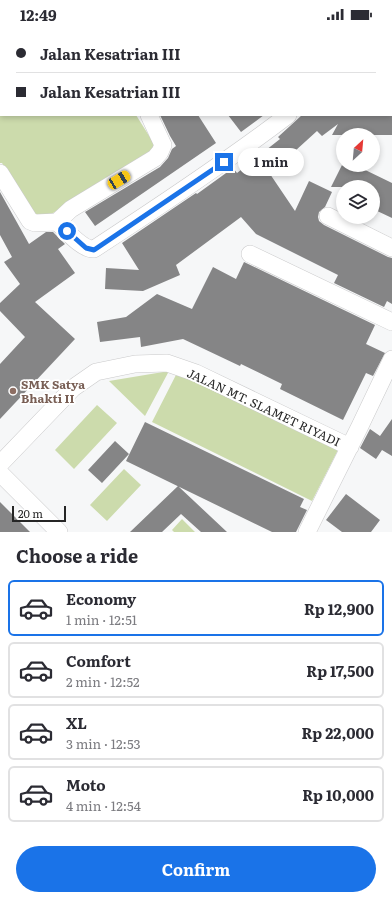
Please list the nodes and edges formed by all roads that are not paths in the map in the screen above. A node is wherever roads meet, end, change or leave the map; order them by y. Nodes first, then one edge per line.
1 (149, 116) edge
2 (287, 116) edge
3 (0, 173) edge
4 (328, 216) dead end
5 (57, 222) junction
6 (392, 248) edge
7 (250, 254) dead end
8 (392, 322) edge
9 (392, 359) edge
10 (350, 447) junction
11 (0, 464) edge
12 (0, 473) edge
13 (59, 532) edge
14 (307, 532) edge

1 - 5 street
2 - 5 street
3 - 5 street
4 - 6 street
7 - 8 street
9 - 10 street
10 - 11 street, JALAN MT. SLAMET RIYADI
10 - 14 street
12 - 13 street

